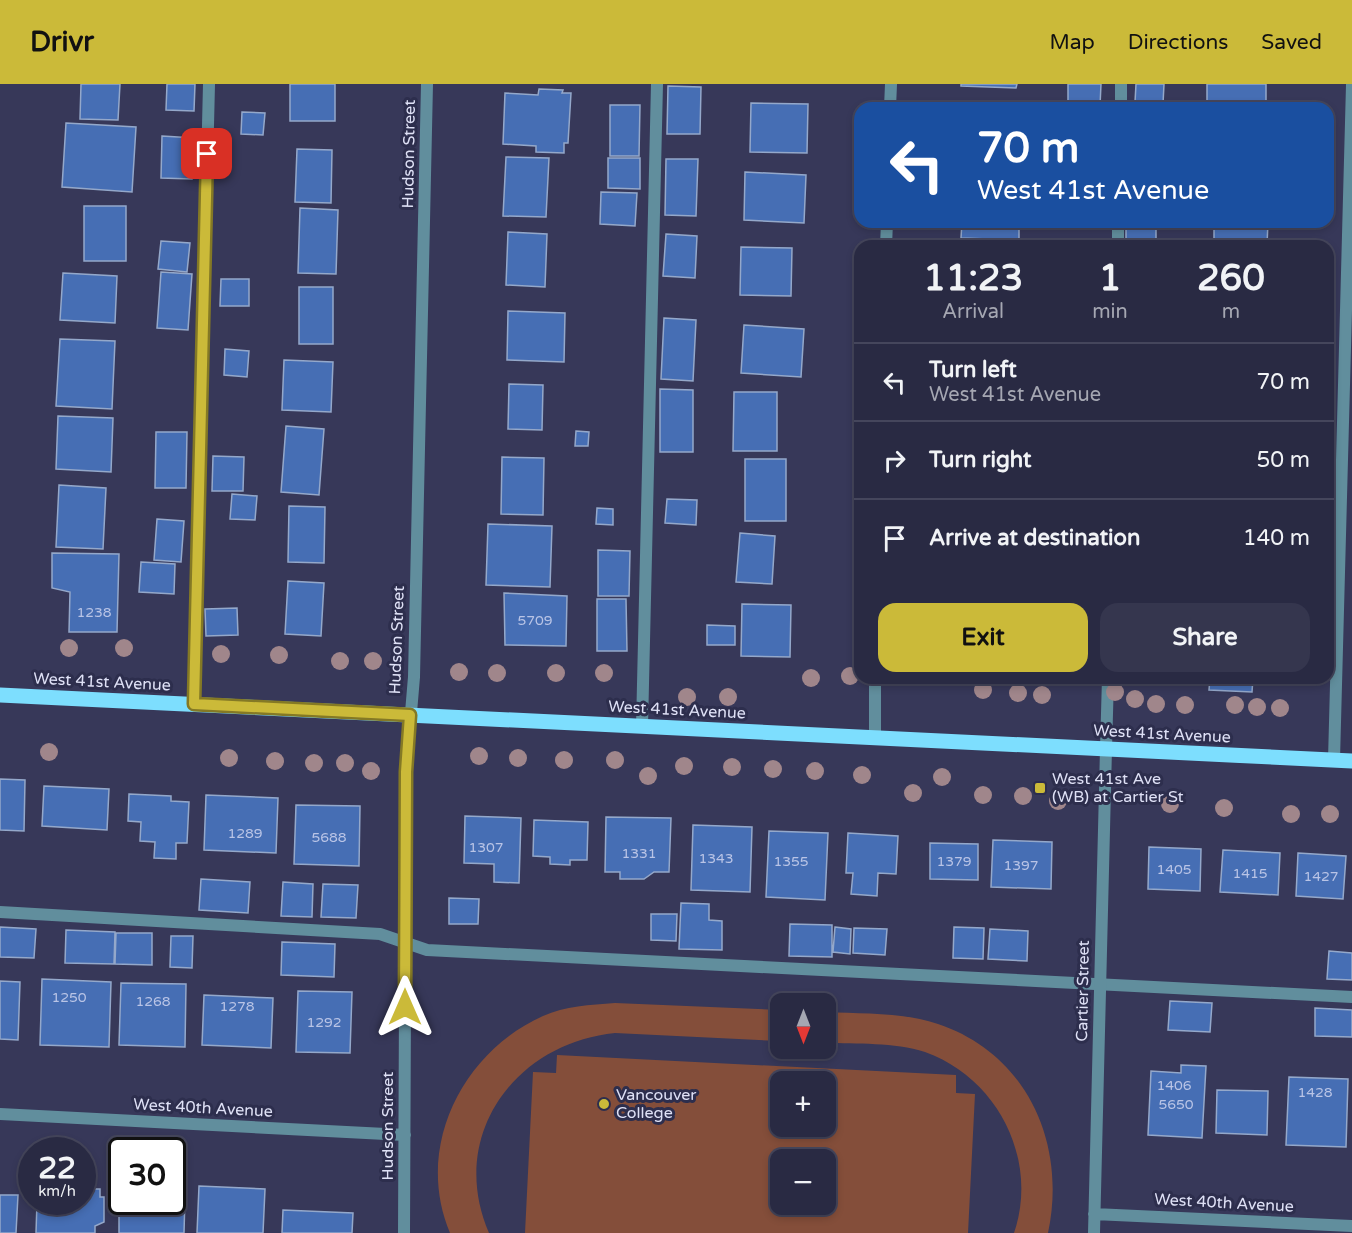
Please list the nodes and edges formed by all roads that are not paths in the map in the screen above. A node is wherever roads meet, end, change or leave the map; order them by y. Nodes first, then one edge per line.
1 (208, 84) edge
2 (428, 84) edge
3 (657, 84) edge
4 (891, 84) edge
5 (1121, 84) edge
6 (1352, 85) edge
7 (890, 102) edge
8 (1121, 102) edge
9 (875, 684) edge
10 (1108, 684) edge
11 (0, 695) edge
12 (194, 704) junction
13 (410, 715) junction
14 (642, 727) junction
15 (874, 738) junction
16 (1106, 749) junction
17 (1334, 760) junction
18 (1352, 761) edge
19 (0, 912) edge
20 (405, 943) junction
21 (1100, 984) junction
22 (1352, 998) edge
23 (0, 1114) edge
24 (405, 1135) junction
25 (1094, 1214) junction
26 (1352, 1226) edge
27 (404, 1233) edge
28 (1094, 1233) edge

1 - 12 street
2 - 13 street, Hudson Street
3 - 14 street
4 - 7 street
5 - 8 street
6 - 17 street
9 - 15 street
10 - 16 street, Cartier Street
11 - 12 main road, West 41st Avenue
12 - 13 main road, West 41st Avenue
13 - 14 main road, West 41st Avenue
13 - 20 street, Hudson Street
14 - 15 main road, West 41st Avenue
15 - 16 main road, West 41st Avenue
16 - 17 main road, West 41st Avenue
16 - 21 street, Cartier Street
17 - 18 main road, West 41st Avenue
19 - 20 street
20 - 21 street
20 - 24 street, Hudson Street
21 - 22 street
21 - 25 street, Cartier Street
23 - 24 street, West 40th Avenue
24 - 27 street, Hudson Street
25 - 26 street, West 40th Avenue
25 - 28 street, Cartier Street

